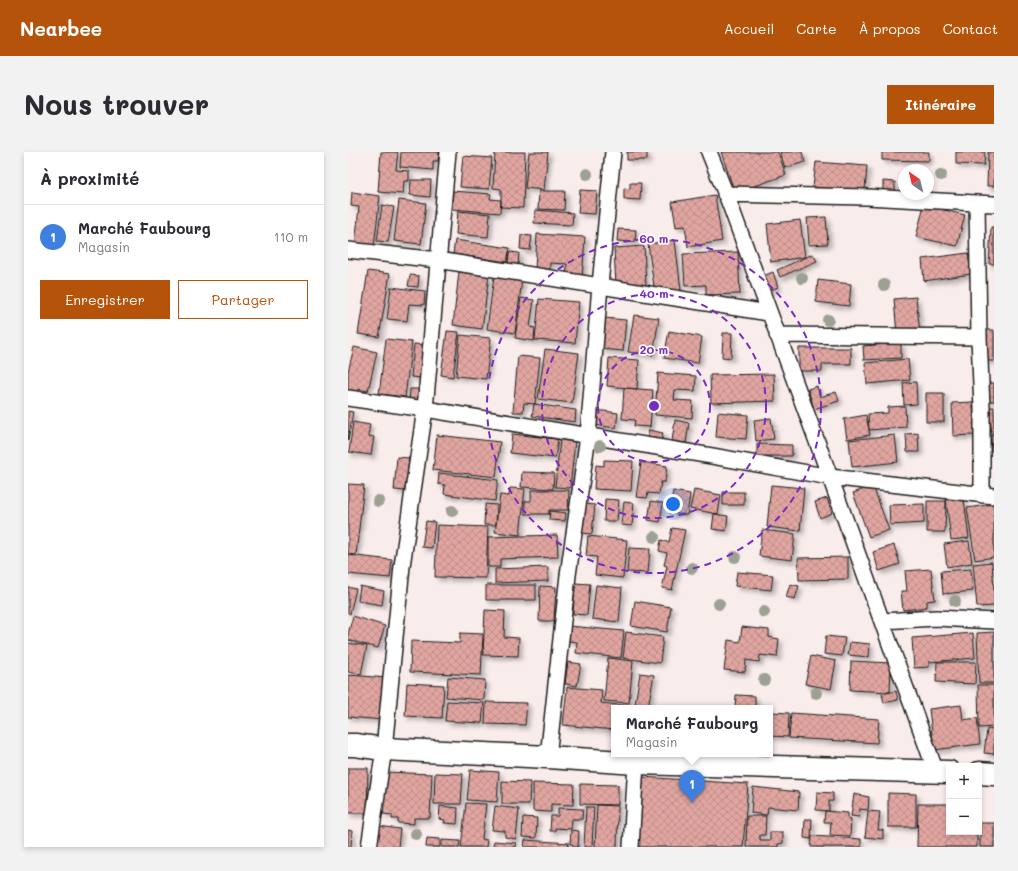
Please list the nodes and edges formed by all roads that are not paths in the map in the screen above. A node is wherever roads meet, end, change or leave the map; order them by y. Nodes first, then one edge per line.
1 (448, 152) edge
2 (613, 152) edge
3 (709, 152) edge
4 (725, 194) junction
5 (977, 203) junction
6 (994, 204) edge
7 (348, 250) edge
8 (438, 260) junction
9 (600, 285) junction
10 (770, 313) junction
11 (777, 334) junction
12 (979, 337) junction
13 (348, 398) edge
14 (425, 409) junction
15 (588, 436) junction
16 (830, 477) junction
17 (988, 496) edge
18 (882, 621) junction
19 (994, 621) edge
20 (348, 746) edge
21 (384, 749) junction
22 (548, 757) junction
23 (636, 763) junction
24 (942, 772) edge
25 (982, 773) edge
26 (994, 774) edge
27 (369, 847) edge
28 (631, 847) edge

1 - 8 street
2 - 9 street
3 - 4 street
4 - 5 street
4 - 10 street
5 - 6 street
5 - 12 street
7 - 8 street
8 - 9 street
8 - 14 street
9 - 10 street
9 - 15 street
10 - 11 street
11 - 12 street
11 - 16 street
12 - 17 street
13 - 14 street
14 - 15 street
14 - 21 street
15 - 16 street
15 - 22 street
16 - 17 street
16 - 18 street
18 - 19 street
18 - 24 street
20 - 21 highway
21 - 22 highway
21 - 27 street
22 - 23 highway
23 - 24 highway
23 - 28 street
25 - 26 highway

